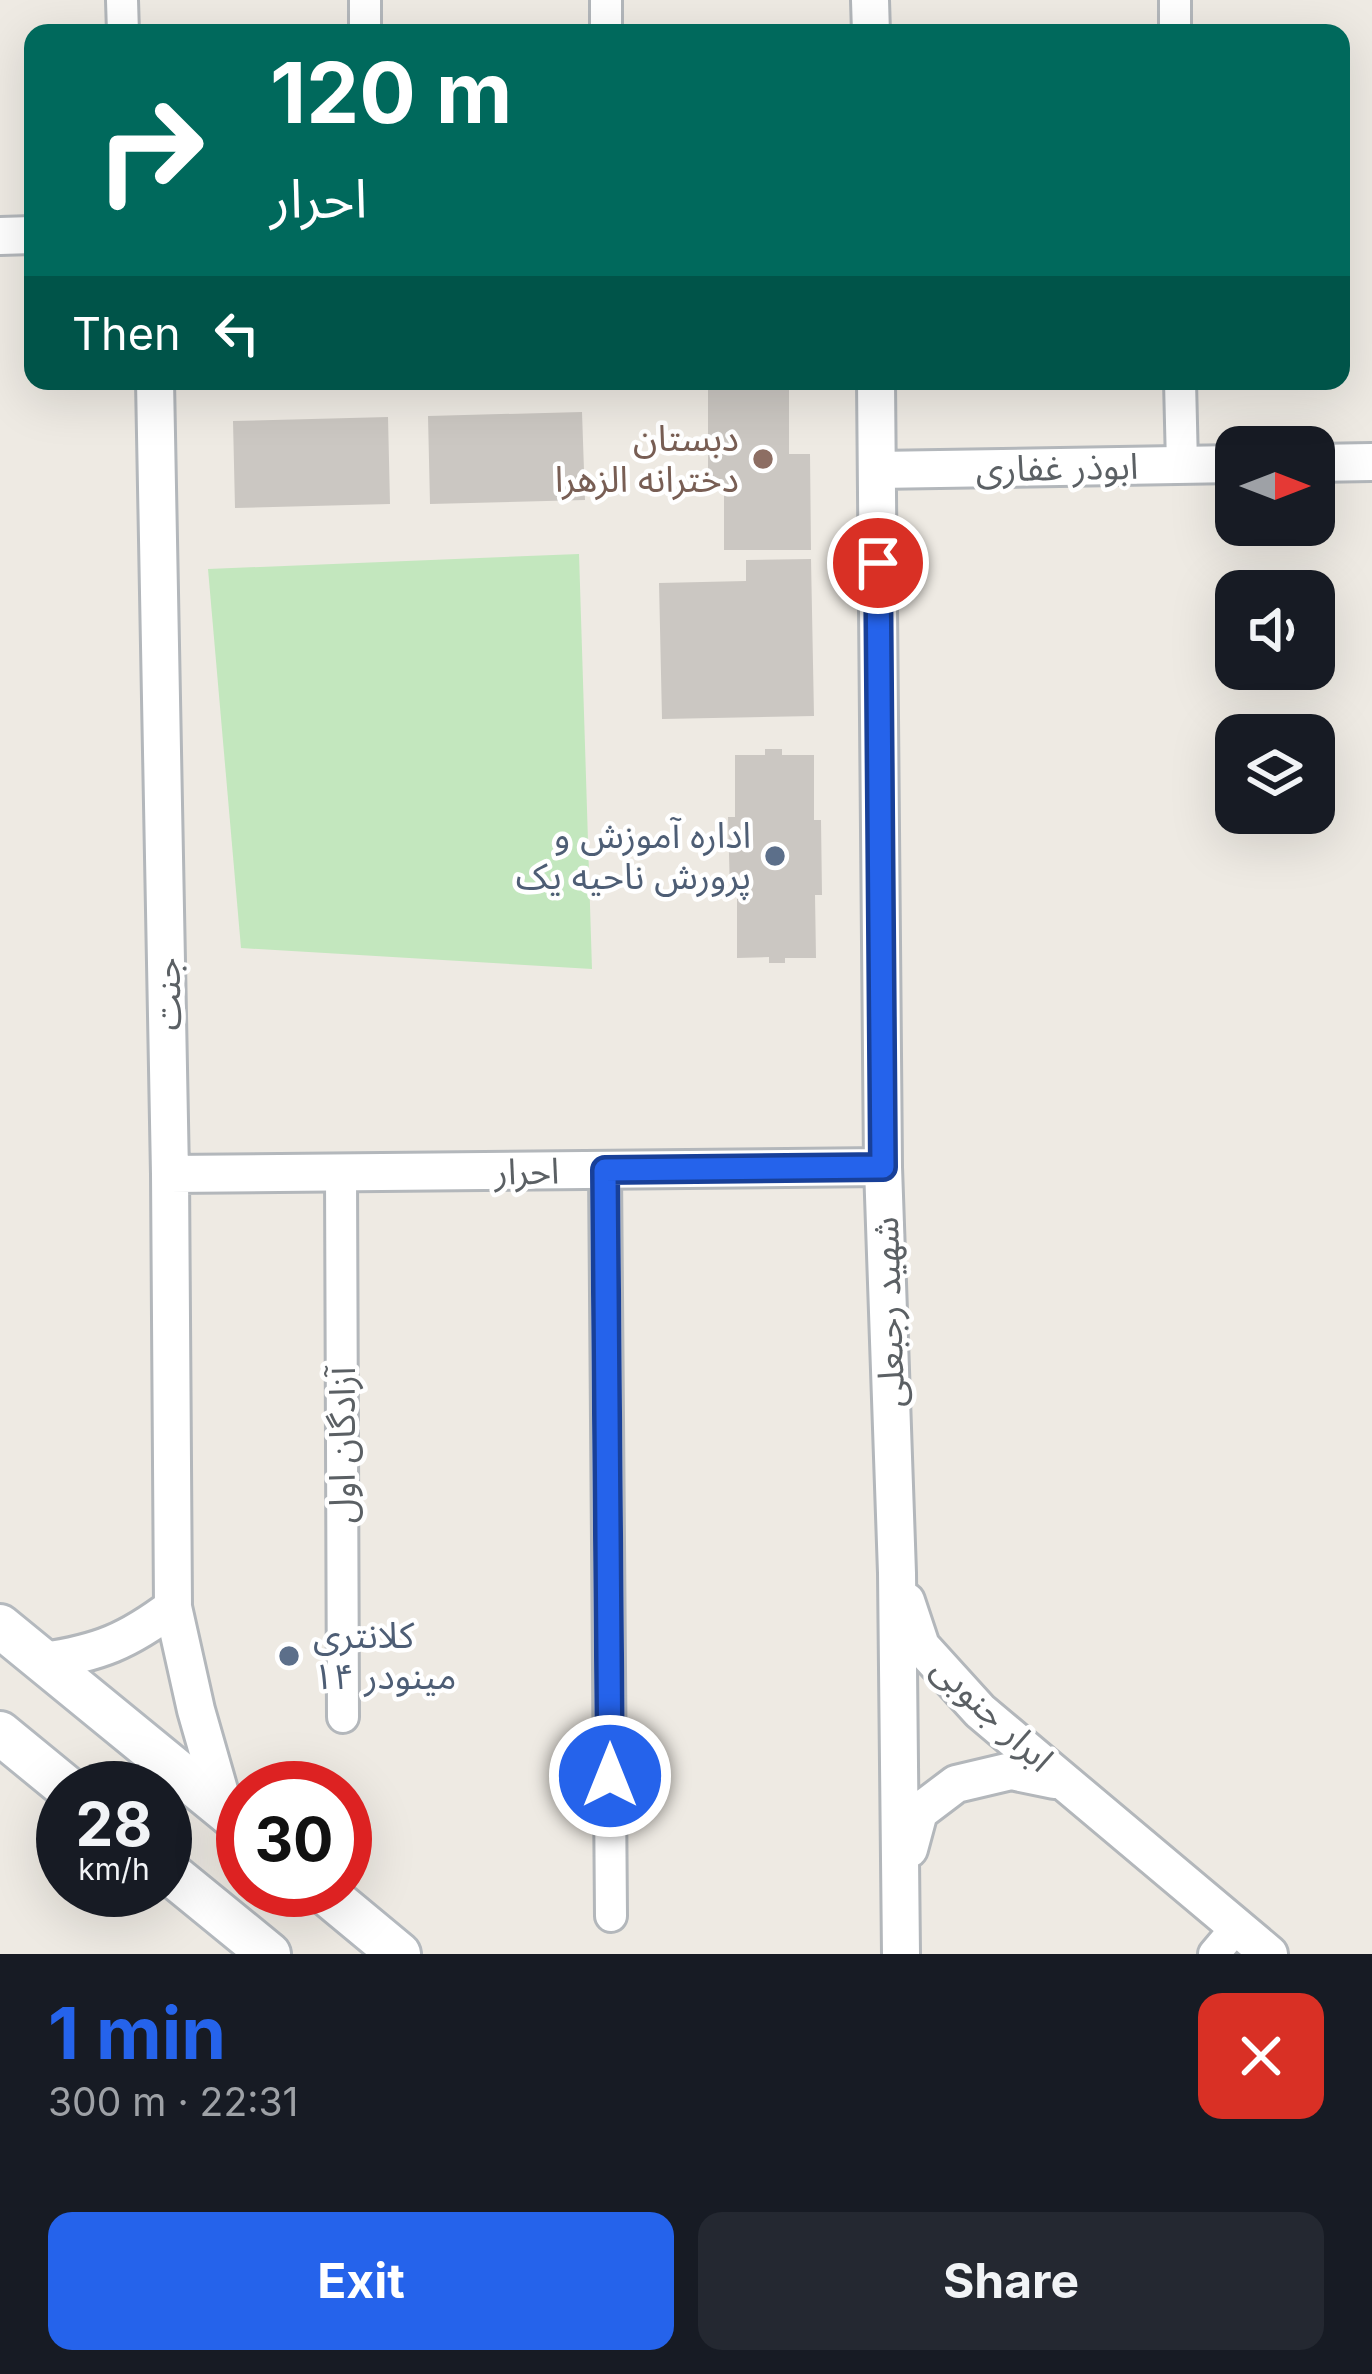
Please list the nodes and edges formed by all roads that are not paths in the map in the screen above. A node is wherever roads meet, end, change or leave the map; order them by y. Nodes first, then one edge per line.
1 (155, 390) edge
2 (876, 390) edge
3 (1180, 390) edge
4 (1372, 462) edge
5 (1335, 463) edge
6 (1215, 464) edge
7 (1182, 465) junction
8 (877, 470) junction
9 (883, 1167) junction
10 (605, 1170) junction
11 (341, 1173) junction
12 (170, 1174) junction
13 (897, 1574) junction
14 (172, 1607) junction
15 (0, 1626) edge
16 (43, 1661) junction
17 (343, 1718) dead end
18 (0, 1733) edge
19 (217, 1761) edge
20 (36, 1763) edge
21 (1070, 1783) junction
22 (216, 1803) edge
23 (900, 1882) junction
24 (192, 1891) edge
25 (610, 1916) dead end
26 (354, 1917) edge
27 (1225, 1941) edge
28 (269, 1954) edge
29 (399, 1954) edge
30 (901, 1954) edge
31 (1269, 1954) edge

1 - 12 street, جنت
2 - 8 street, شهید رجبعلی
3 - 7 street
4 - 5 street
6 - 7 street, ابوذر غفاری
7 - 8 street, ابوذر غفاری
8 - 9 street, شهید رجبعلی
9 - 10 street, احرار
9 - 13 street, شهید رجبعلی
10 - 11 street, احرار
10 - 25 street
11 - 12 street, احرار
11 - 17 street, آزادگان اول
12 - 14 street, جنت
13 - 21 street, ابرار جنوبی
13 - 23 street, شهید رجبعلی
14 - 16 street
14 - 19 street, جنت
15 - 16 main road
16 - 22 main road
18 - 20 main road
21 - 23 street, ابرار جنوبی
21 - 27 street, ابرار جنوبی
23 - 30 street, شهید رجبعلی
24 - 28 main road
26 - 29 main road
27 - 31 street, ابرار جنوبی

